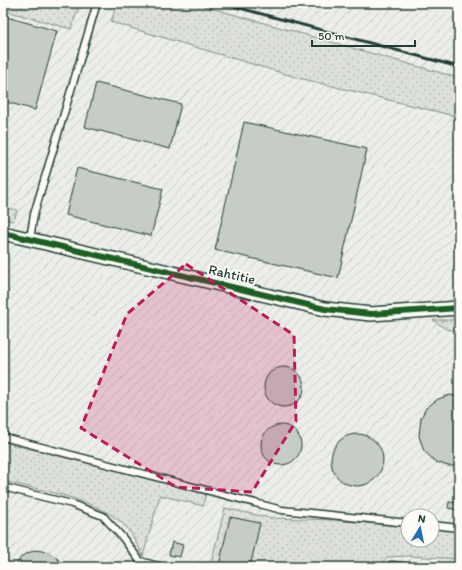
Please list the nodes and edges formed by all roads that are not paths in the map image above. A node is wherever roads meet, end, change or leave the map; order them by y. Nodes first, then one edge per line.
1 (96, 3) edge
2 (3, 233) edge
3 (30, 239) junction
4 (459, 308) edge
5 (3, 437) edge
6 (3, 487) edge
7 (400, 522) edge
8 (440, 526) edge
9 (459, 528) edge
10 (162, 567) edge
11 (387, 567) edge
12 (409, 567) edge

1 - 3 lane
2 - 3 street, Rahtitie
3 - 4 street, Rahtitie
5 - 7 lane
6 - 10 lane
8 - 9 lane
11 - 12 lane

